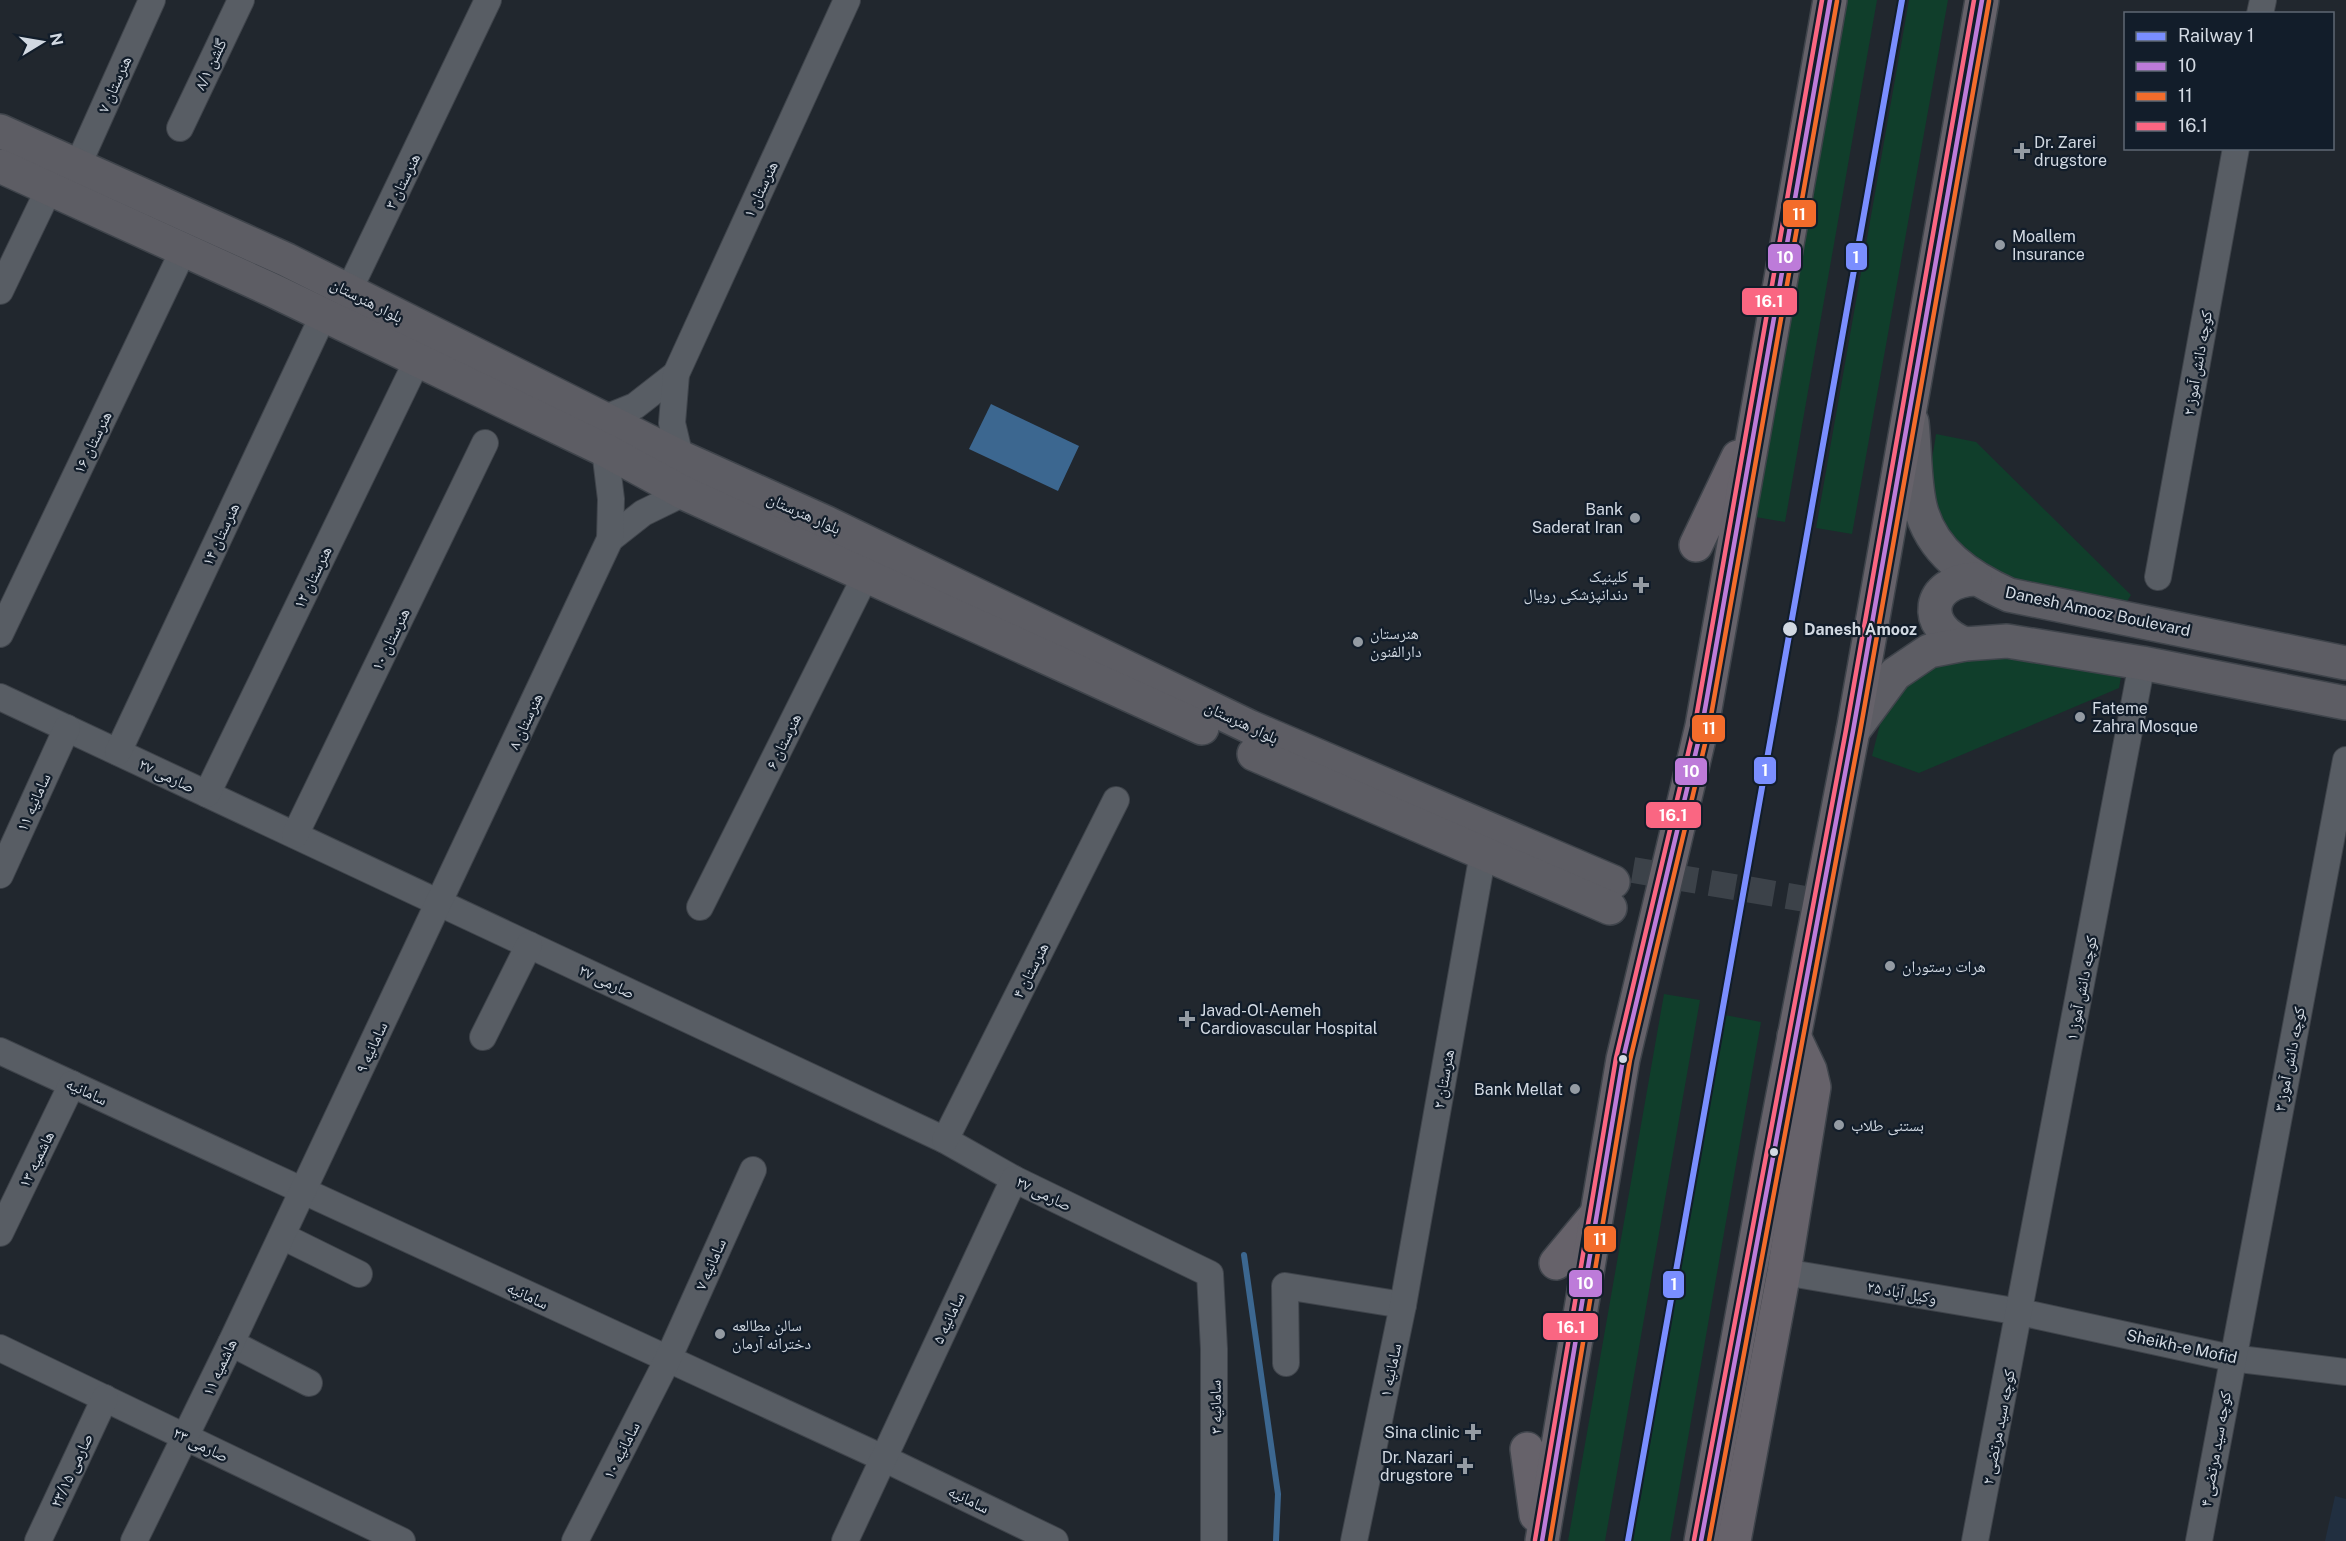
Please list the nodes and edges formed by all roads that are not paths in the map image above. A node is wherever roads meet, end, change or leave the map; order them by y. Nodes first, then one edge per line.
1 (152, 0) edge
2 (241, 0) edge
3 (488, 0) edge
4 (1830, 0) edge
5 (1982, 0) edge
6 (843, 1) edge
7 (180, 128) dead end
8 (0, 131) edge
9 (2236, 150) edge
10 (0, 166) edge
11 (77, 167) junction
12 (49, 189) junction
13 (183, 251) junction
14 (287, 260) junction
15 (272, 290) junction
16 (349, 290) junction
17 (0, 291) edge
18 (323, 316) junction
19 (417, 361) junction
20 (676, 374) junction
21 (1910, 402) junction
22 (1756, 417) junction
23 (604, 434) junction
24 (484, 443) dead end
25 (680, 457) junction
26 (684, 493) junction
27 (827, 523) junction
28 (610, 539) junction
29 (1696, 545) dead end
30 (812, 553) junction
31 (866, 574) junction
32 (2158, 577) dead end
33 (1975, 579) junction
34 (0, 634) edge
35 (1965, 644) junction
36 (2142, 663) junction
37 (2346, 663) edge
38 (0, 697) edge
39 (2346, 703) edge
40 (67, 728) junction
41 (1854, 730) junction
42 (118, 752) junction
43 (2346, 760) edge
44 (207, 794) junction
45 (1116, 800) dead end
46 (295, 835) junction
47 (1484, 853) junction
48 (0, 875) edge
49 (439, 903) junction
50 (700, 907) dead end
51 (529, 945) junction
52 (1794, 1036) junction
53 (483, 1037) dead end
54 (0, 1051) edge
55 (72, 1084) junction
56 (945, 1140) junction
57 (753, 1170) dead end
58 (1014, 1179) junction
59 (302, 1192) junction
60 (1596, 1215) junction
61 (0, 1233) edge
62 (282, 1236) junction
63 (1556, 1263) dead end
64 (1784, 1272) junction
65 (359, 1274) dead end
66 (1210, 1274) joint
67 (1403, 1305) junction
68 (2020, 1312) junction
69 (231, 1343) junction
70 (0, 1348) edge
71 (2231, 1358) junction
72 (668, 1359) junction
73 (1286, 1363) dead end
74 (2346, 1372) edge
75 (309, 1383) dead end
76 (105, 1398) junction
77 (186, 1437) junction
78 (1527, 1449) dead end
79 (883, 1458) junction
80 (1040, 1538) edge
81 (38, 1541) edge
82 (134, 1541) edge
83 (402, 1541) edge
84 (575, 1541) edge
85 (845, 1541) edge
86 (1214, 1541) edge
87 (1354, 1541) edge
88 (1540, 1541) edge
89 (1701, 1541) edge
90 (1734, 1541) edge
91 (1975, 1541) edge
92 (2199, 1541) edge

1 - 11 street, هنرستان ۷
2 - 7 street, گلشن ۸/۱
3 - 16 street, هنرستان ۳
4 - 22 highway
5 - 21 highway
6 - 20 street, هنرستان ۱
8 - 11 main road, بلوار هنرستان
9 - 32 street, کوچه دانش آموز ۲
10 - 12 main road, بلوار هنرستان
11 - 14 main road, بلوار هنرستان
12 - 13 main road, بلوار هنرستان
12 - 17 street
13 - 15 main road, بلوار هنرستان
13 - 34 street, هنرستان ۱۶
14 - 15 main road
14 - 16 main road, بلوار هنرستان
15 - 18 main road, بلوار هنرستان
16 - 23 main road, بلوار هنرستان
18 - 19 main road, بلوار هنرستان
18 - 42 street, هنرستان ۱۴
19 - 23 main road, بلوار هنرستان
19 - 44 street, هنرستان ۱۲
20 - 23 street, هنرستان ۱
20 - 25 street, هنرستان ۱
21 - 33 main road, Danesh Amooz Boulevard
21 - 41 highway
22 - 29 highway
22 - 60 highway
23 - 25 main road, بلوار هنرستان
23 - 26 main road, بلوار هنرستان
23 - 28 street, هنرستان ۸
24 - 46 street, هنرستان ۱۰
25 - 27 main road, بلوار هنرستان
26 - 28 street, هنرستان ۸
26 - 30 main road, بلوار هنرستان
27 - 30 main road
27 - 47 main road, بلوار هنرستان
28 - 49 street, هنرستان ۸
30 - 31 main road, بلوار هنرستان
31 - 47 main road, بلوار هنرستان
31 - 50 street, هنرستان ۶
33 - 35 main road
33 - 37 main road, Danesh Amooz Boulevard
35 - 36 main road
35 - 41 main road
36 - 39 main road
36 - 68 street, کوچه دانش آموز ۱
38 - 40 street, صارمی ۲۷
40 - 42 street, صارمی ۲۷
40 - 48 street, سامانیه ۱۱
41 - 52 highway
42 - 44 street, صارمی ۲۷
43 - 71 street, کوچه دانش آموز ۳
44 - 46 street, صارمی ۲۷
45 - 56 street, هنرستان ۴
46 - 49 street, صارمی ۲۷
47 - 67 street, هنرستان ۲
49 - 51 street, صارمی ۲۷
49 - 59 street, سامانیه ۹
51 - 53 street
51 - 56 street, صارمی ۲۷
52 - 64 highway
52 - 89 highway
54 - 55 street, سامانیه
55 - 59 street, سامانیه
55 - 61 street, هاشمیه ۱۳
56 - 58 street, صارمی ۲۷
57 - 72 street, سامانیه ۷
58 - 66 street, صارمی ۲۷
58 - 79 street, سامانیه ۵
59 - 62 street, هاشمیه ۱۱
59 - 72 street, سامانیه
60 - 63 highway
60 - 88 highway
62 - 65 street
62 - 69 street, هاشمیه ۱۱
64 - 68 street, ۲۵ وکیل آباد
64 - 90 highway
66 - 86 street, سامانیه ۳
67 - 73 street
67 - 87 street, سامانیه ۱
68 - 71 street, Sheikh-e Mofid
68 - 91 street, کوچه سید مرتضی ۲
69 - 75 street
69 - 77 street, هاشمیه ۱۱
70 - 76 street, صارمی ۲۳
71 - 74 street, Sheikh-e Mofid
71 - 92 street, کوچه سید مرتضی ۴
72 - 79 street, سامانیه
72 - 84 street, سامانیه ۱۰
76 - 77 street, صارمی ۲۳
76 - 81 street, صارمی ۲۳/۱۵
77 - 82 street, هاشمیه ۱۱
77 - 83 street, صارمی ۲۳
78 - 88 highway
79 - 80 street, سامانیه
79 - 85 street, سامانیه ۵

